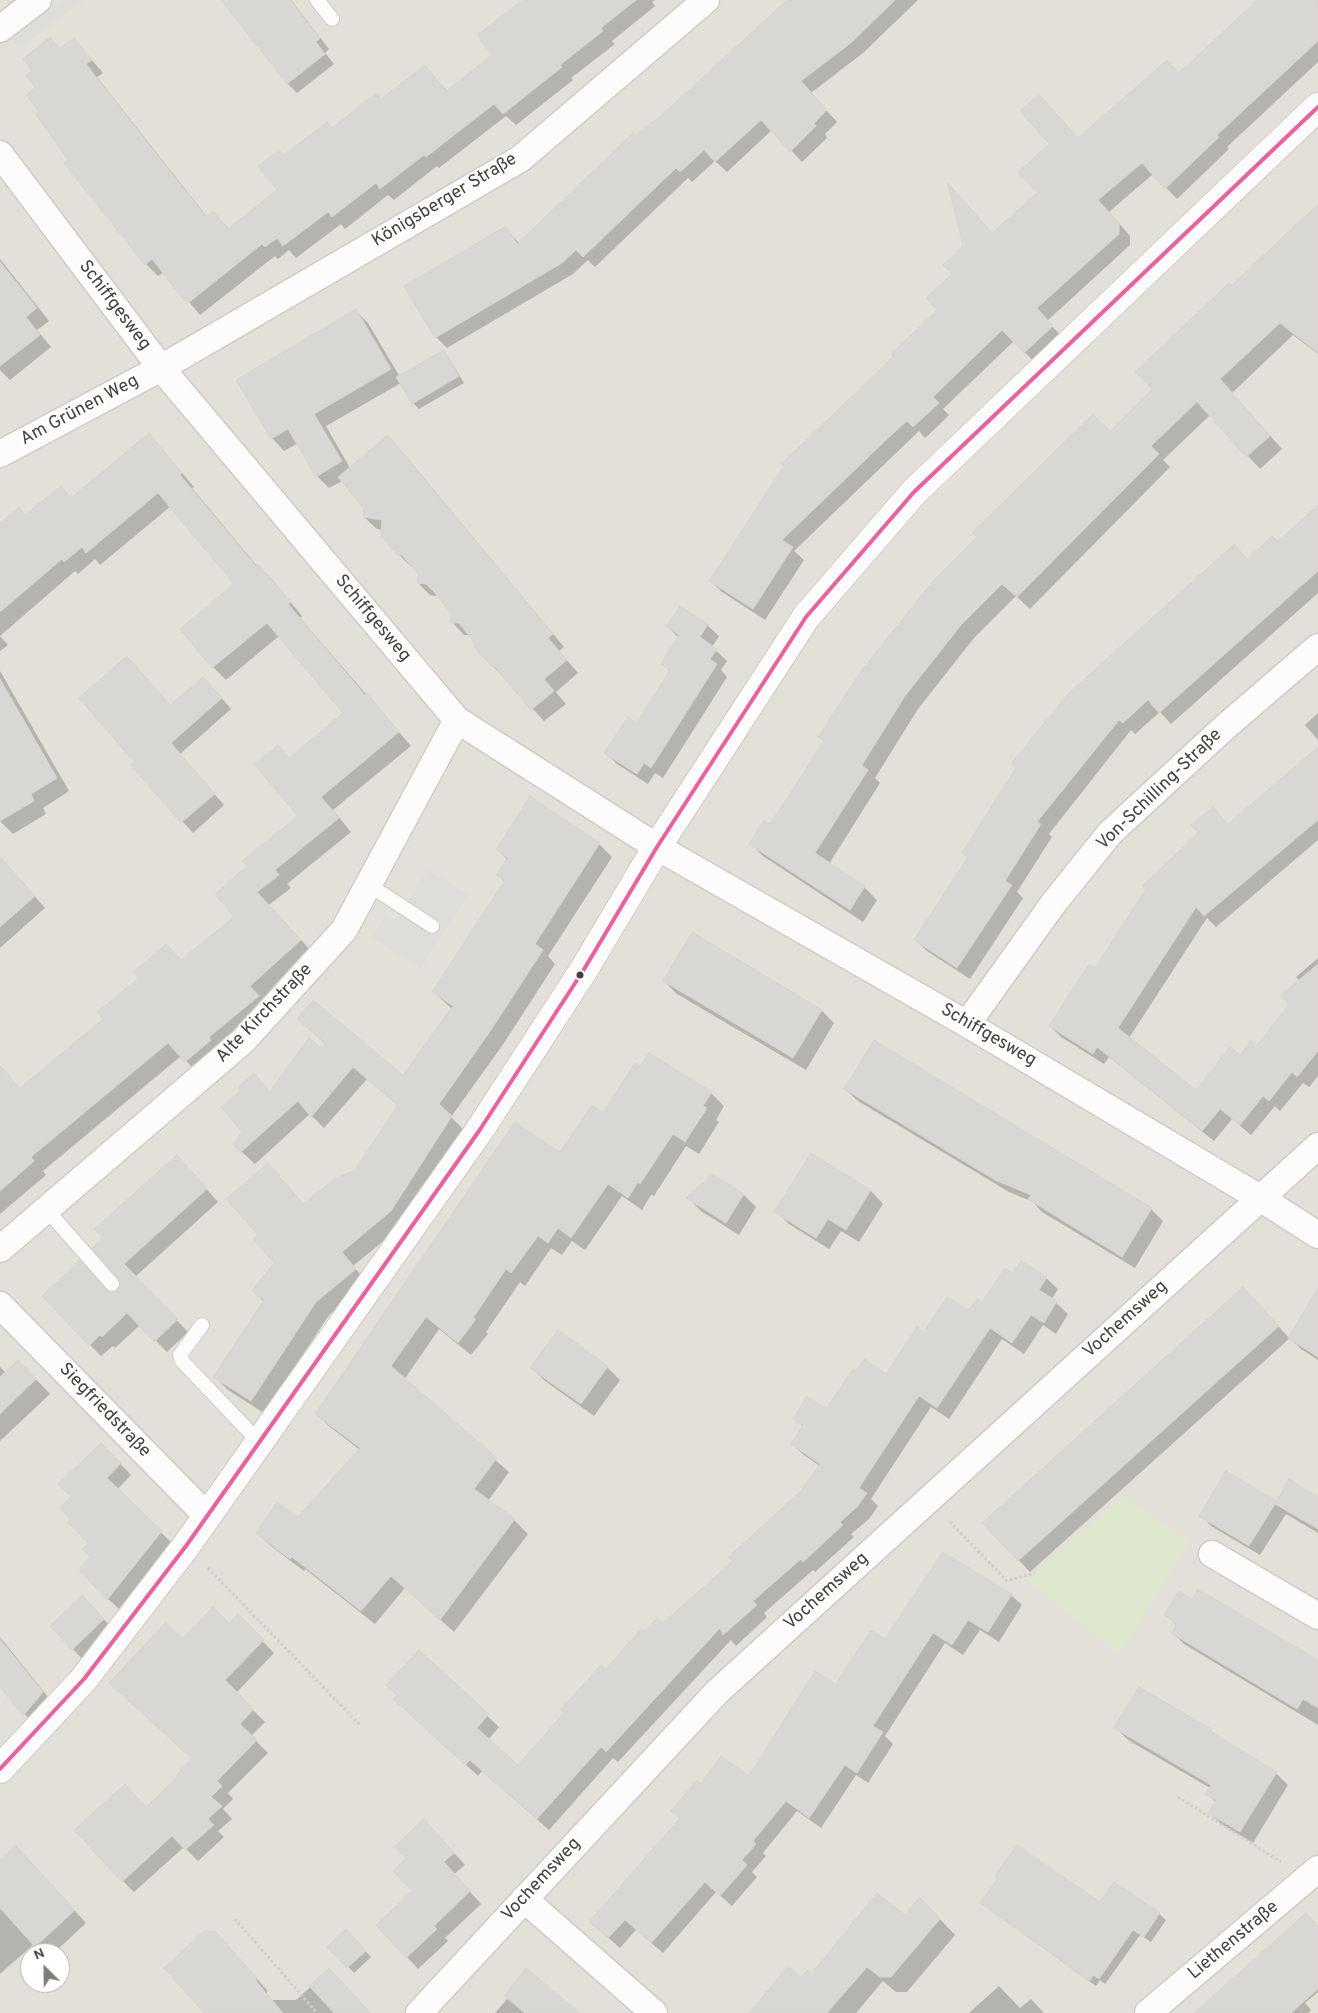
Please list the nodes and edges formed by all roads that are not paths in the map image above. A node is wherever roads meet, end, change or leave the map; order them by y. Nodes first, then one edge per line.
1 (38, 0) edge
2 (317, 0) edge
3 (706, 0) edge
4 (332, 19) dead end
5 (0, 29) edge
6 (1318, 107) edge
7 (0, 154) edge
8 (161, 368) junction
9 (0, 454) edge
10 (1318, 647) edge
11 (458, 720) junction
12 (657, 847) junction
13 (369, 884) junction
14 (432, 926) dead end
15 (967, 1024) junction
16 (1318, 1146) edge
17 (1260, 1198) junction
18 (46, 1210) junction
19 (1318, 1235) edge
20 (0, 1249) edge
21 (112, 1284) dead end
22 (0, 1305) edge
23 (202, 1325) dead end
24 (259, 1442) junction
25 (207, 1516) junction
26 (1212, 1554) dead end
27 (1318, 1616) edge
28 (0, 1769) edge
29 (1313, 1874) edge
30 (524, 1899) junction
31 (419, 2013) edge
32 (654, 2013) edge
33 (1148, 2013) edge

1 - 5 street
2 - 4 lane
3 - 8 street, Königsberger Straße
6 - 12 street
7 - 8 street, Schiffgesweg
8 - 9 street, Am Grünen Weg
8 - 11 street, Schiffgesweg
10 - 15 street, Von-Schilling-Straße
11 - 12 street, Schiffgesweg
11 - 13 street, Alte Kirchstraße
12 - 15 street, Schiffgesweg
12 - 24 street
13 - 14 lane
13 - 18 street, Alte Kirchstraße
15 - 17 street, Schiffgesweg
16 - 17 street, Vochemsweg
17 - 19 street, Schiffgesweg
17 - 30 street, Vochemsweg
18 - 20 street, Alte Kirchstraße
18 - 21 lane
22 - 25 street, Siegfriedstraße
23 - 24 lane
24 - 25 street
25 - 28 street
26 - 27 street
29 - 33 street, Liethenstraße
30 - 31 street, Vochemsweg
30 - 32 street

